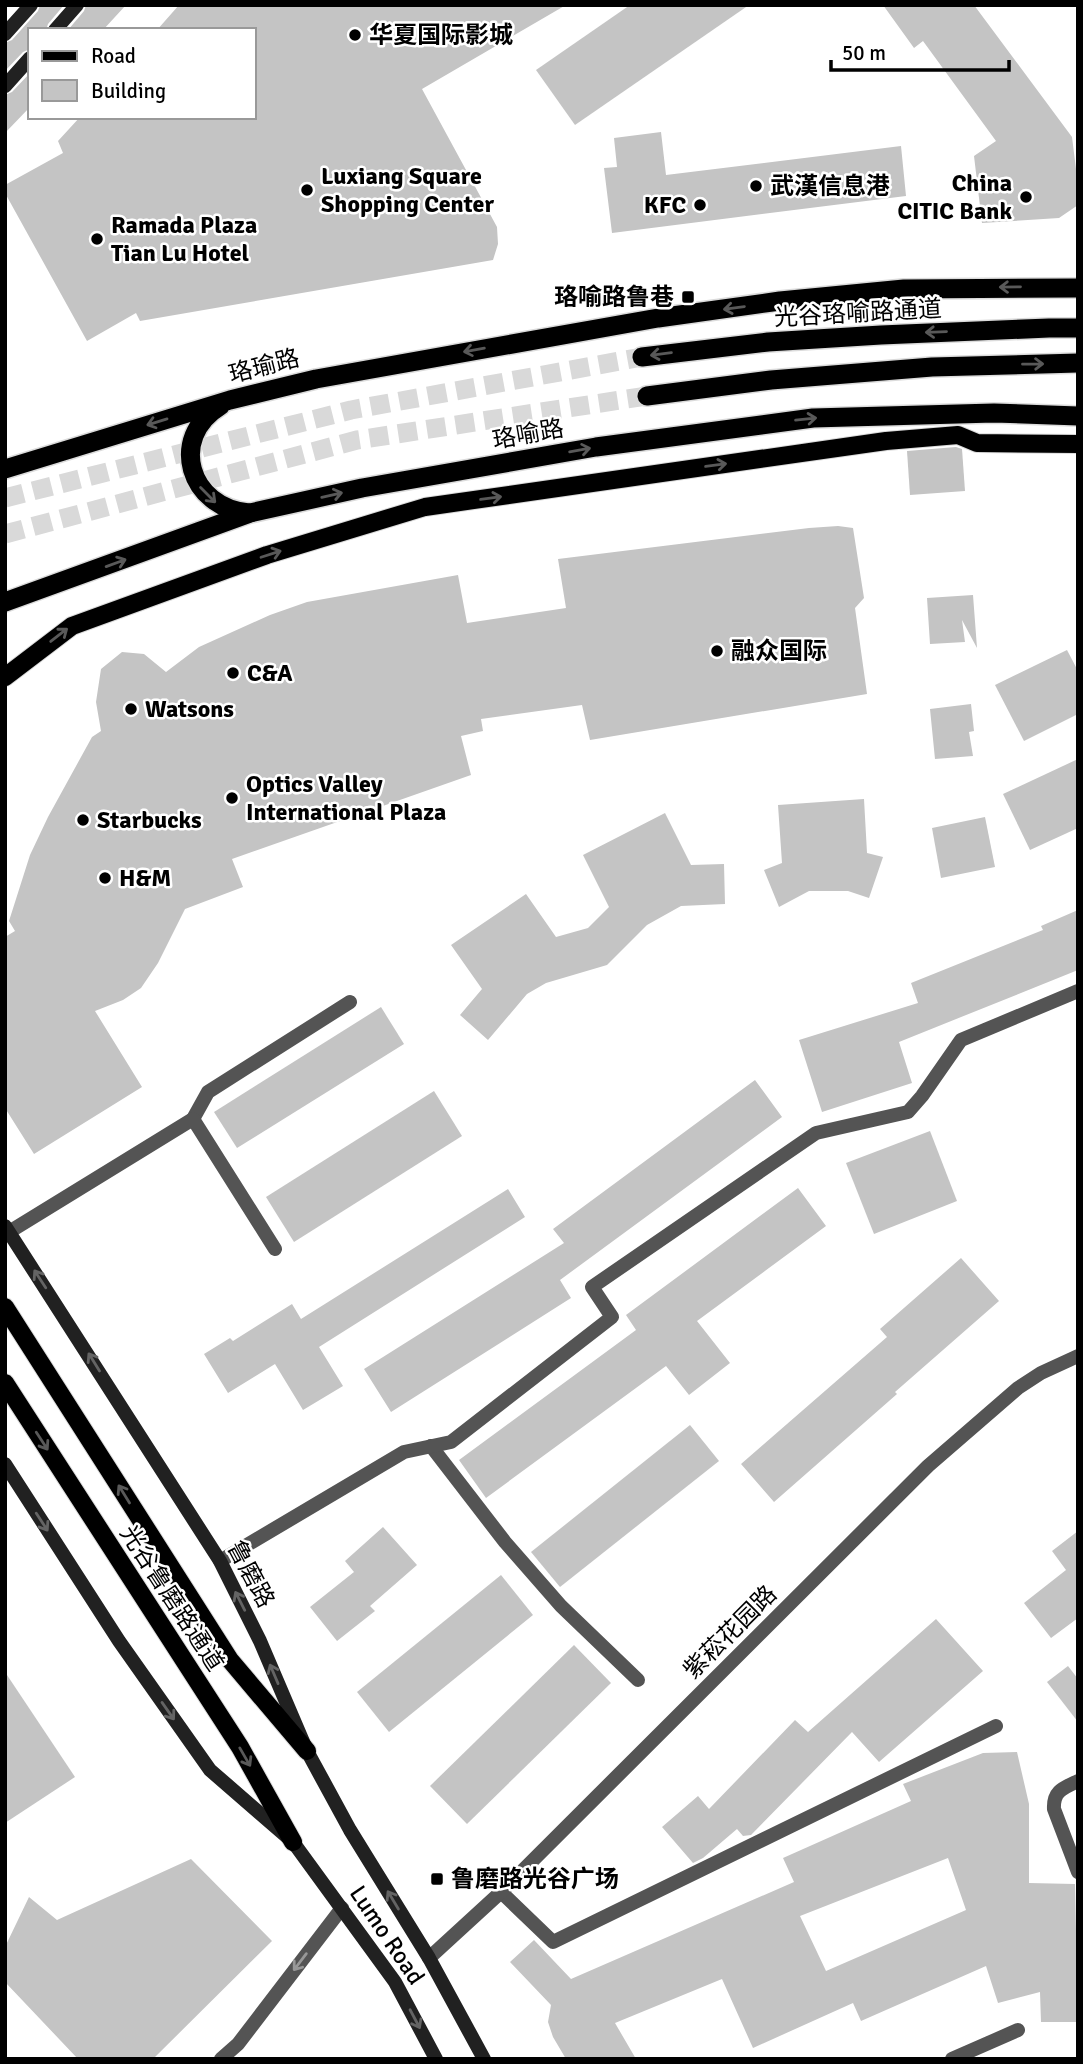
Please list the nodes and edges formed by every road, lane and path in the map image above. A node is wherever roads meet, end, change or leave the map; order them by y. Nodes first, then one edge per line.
1 (31, 5) edge
2 (77, 5) edge
3 (57, 28) edge
4 (5, 34) edge
5 (28, 60) edge
6 (5, 86) edge
7 (1078, 288) edge
8 (1078, 328) edge
9 (642, 357) tunnel mouth
10 (1078, 363) edge
11 (648, 396) tunnel mouth
12 (230, 400) junction
13 (1078, 416) edge
14 (1078, 444) edge
15 (5, 469) edge
16 (250, 513) junction
17 (5, 602) edge
18 (5, 677) edge
19 (1078, 991) edge
20 (350, 1002) dead end
21 (193, 1119) junction
22 (7, 1229) edge
23 (275, 1249) dead end
24 (5, 1307) edge
25 (1078, 1356) edge
26 (5, 1384) edge
27 (431, 1446) junction
28 (5, 1464) edge
29 (220, 1561) junction
30 (638, 1680) dead end
31 (996, 1726) dead end
32 (307, 1751) junction
33 (1078, 1781) edge
34 (293, 1842) junction
35 (1078, 1872) edge
36 (501, 1892) junction
37 (342, 1908) junction
38 (429, 1958) junction
39 (1018, 2030) dead end
40 (221, 2059) edge
41 (436, 2059) edge
42 (484, 2059) edge
43 (952, 2059) edge

1 - 4 main road
2 - 3 main road
5 - 6 main road
7 -> 12 highway, 珞瑜路
8 -> 9 highway, 光谷珞喻路通道
11 -> 10 highway
12 -> 15 highway, 珞瑜路
12 -> 16 highway
16 -> 13 highway, 珞喻路
18 -> 14 main road
17 -> 16 highway, 珞喻路
19 - 27 street
20 - 21 street
21 - 22 street
21 - 23 street
29 -> 22 main road, 鲁磨路
32 -> 24 main road, 光谷鲁磨路通道
25 - 36 street, 紫菘花园路
26 -> 34 main road, 光谷鲁磨路通道
27 - 29 street
27 - 30 street
28 -> 34 main road
32 -> 29 main road, 鲁磨路
31 - 36 street
38 -> 32 main road, 鲁磨路
33 - 35 street
34 - 37 main road, Lumo Road
36 - 38 street, 紫菘花园路
37 -> 40 street
37 -> 41 main road, Lumo Road
38 - 42 main road, Lumo Road
39 - 43 street

